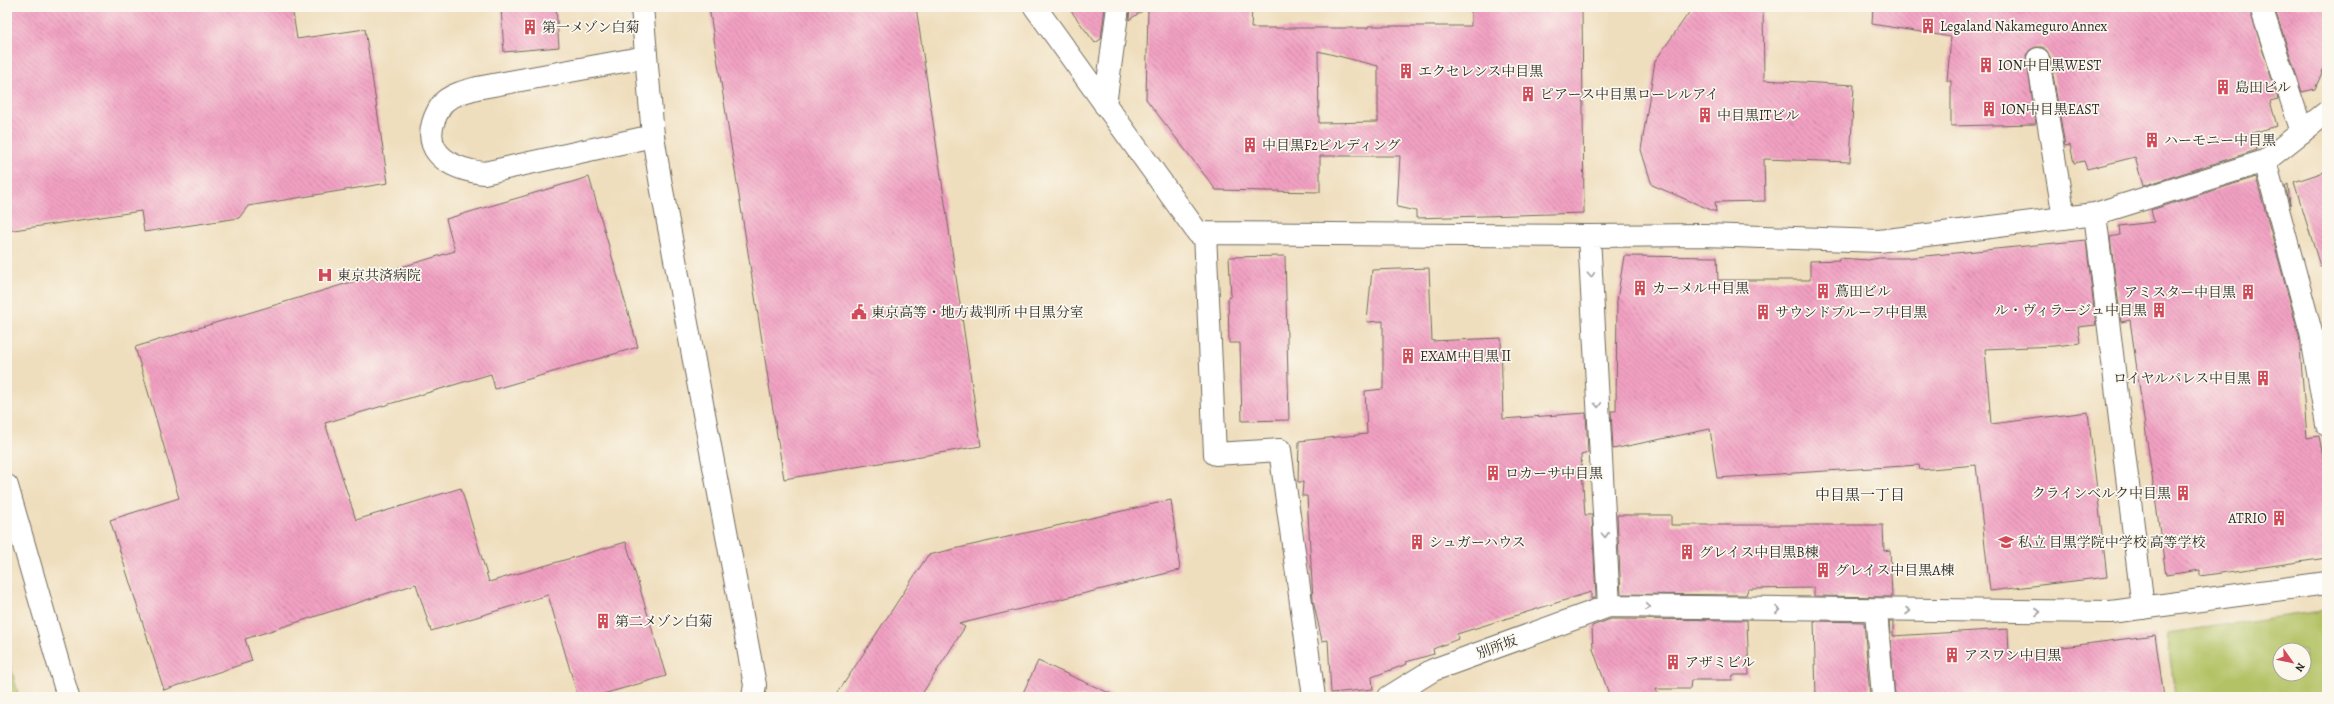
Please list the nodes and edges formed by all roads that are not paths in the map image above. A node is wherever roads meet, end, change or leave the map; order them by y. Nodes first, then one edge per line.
1 (642, 7) edge
2 (1035, 7) edge
3 (1118, 7) edge
4 (2261, 7) edge
5 (646, 57) junction
6 (2038, 59) dead end
7 (1105, 105) junction
8 (2327, 112) edge
9 (2302, 132) junction
10 (653, 136) junction
11 (2265, 161) junction
12 (2095, 214) junction
13 (2064, 218) junction
14 (1205, 233) junction
15 (1589, 236) junction
16 (2327, 425) edge
17 (7, 486) edge
18 (2327, 583) edge
19 (1610, 606) junction
20 (2143, 608) junction
21 (1876, 611) junction
22 (68, 697) edge
23 (753, 697) edge
24 (1314, 697) edge
25 (1389, 697) edge
26 (1883, 697) edge

1 - 5 street
2 - 7 street
3 - 7 street
4 - 9 street
5 - 10 street
5 - 10 street
6 - 13 street
7 - 14 street
8 - 9 street
9 - 11 street
10 - 23 street
11 - 12 street
11 - 16 street
12 - 13 street
12 - 20 street
13 - 15 street
14 - 15 street
14 - 24 street
15 -> 19 street
17 - 22 street
18 - 20 street
19 -> 21 street
19 - 25 street, 別所坂
21 -> 20 street
21 - 26 street

